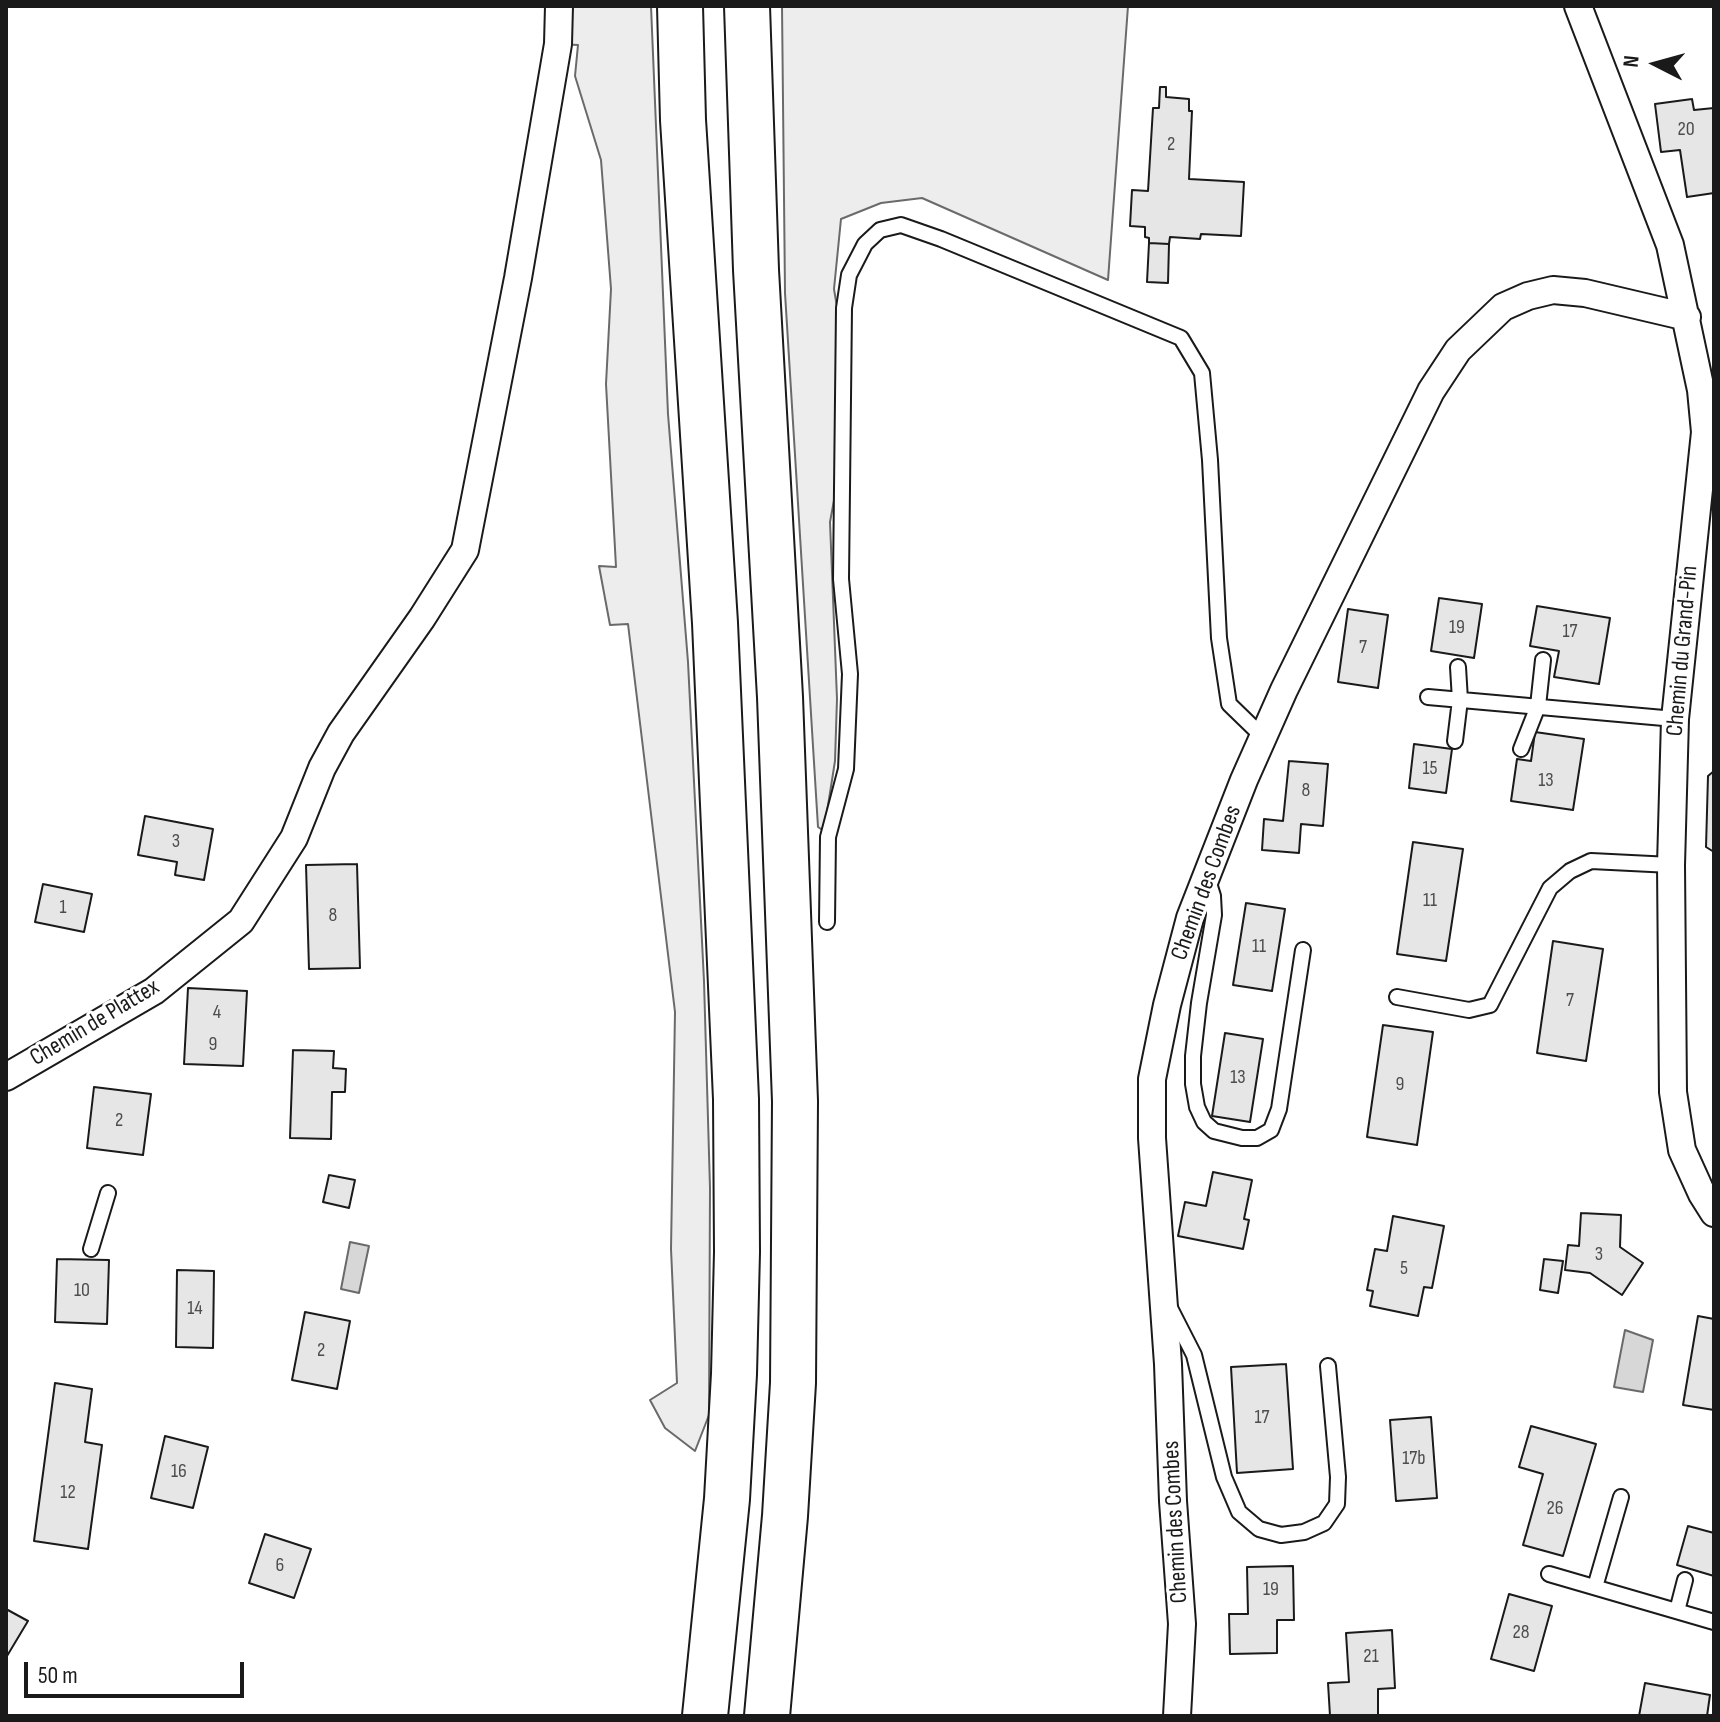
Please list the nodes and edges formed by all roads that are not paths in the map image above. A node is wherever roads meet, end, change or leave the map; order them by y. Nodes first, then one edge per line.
1 (559, 6) edge
2 (680, 6) edge
3 (747, 6) edge
4 (1578, 6) edge
5 (1687, 317) junction
6 (1707, 388) edge
7 (1543, 660) dead end
8 (1458, 667) dead end
9 (1428, 697) dead end
10 (1460, 700) junction
11 (1538, 706) junction
12 (1675, 719) junction
13 (1263, 737) junction
14 (1455, 741) dead end
15 (1521, 749) dead end
16 (1671, 865) junction
17 (1207, 876) junction
18 (827, 922) dead end
19 (1303, 950) dead end
20 (1397, 997) dead end
21 (6, 1077) edge
22 (108, 1193) dead end
23 (1714, 1213) edge
24 (91, 1249) dead end
25 (1163, 1294) junction
26 (1328, 1366) dead end
27 (1621, 1497) dead end
28 (1549, 1574) dead end
29 (1685, 1580) dead end
30 (1595, 1587) junction
31 (1677, 1611) junction
32 (1714, 1622) edge
33 (705, 1716) edge
34 (767, 1716) edge
35 (1177, 1716) edge

1 - 21 street, Chemin de Plattex
2 - 33 highway
3 - 34 highway
4 - 5 street, Chemin du Grand-Pin
5 - 6 street, Chemin du Grand-Pin
5 - 13 street, Chemin des Combes
6 - 12 street, Chemin du Grand-Pin
7 - 11 lane
8 - 10 lane
9 - 10 lane
10 - 11 lane
10 - 14 lane
11 - 12 lane
11 - 15 lane
12 - 16 street, Chemin du Grand-Pin
13 - 17 street, Chemin des Combes
13 - 18 lane
16 - 20 lane
16 - 23 street, Chemin du Grand-Pin
17 - 19 lane
17 - 25 street, Chemin des Combes
22 - 24 lane
25 - 26 lane
25 - 35 street, Chemin des Combes
27 - 30 lane
28 - 30 lane
29 - 31 lane
30 - 31 lane
31 - 32 lane

